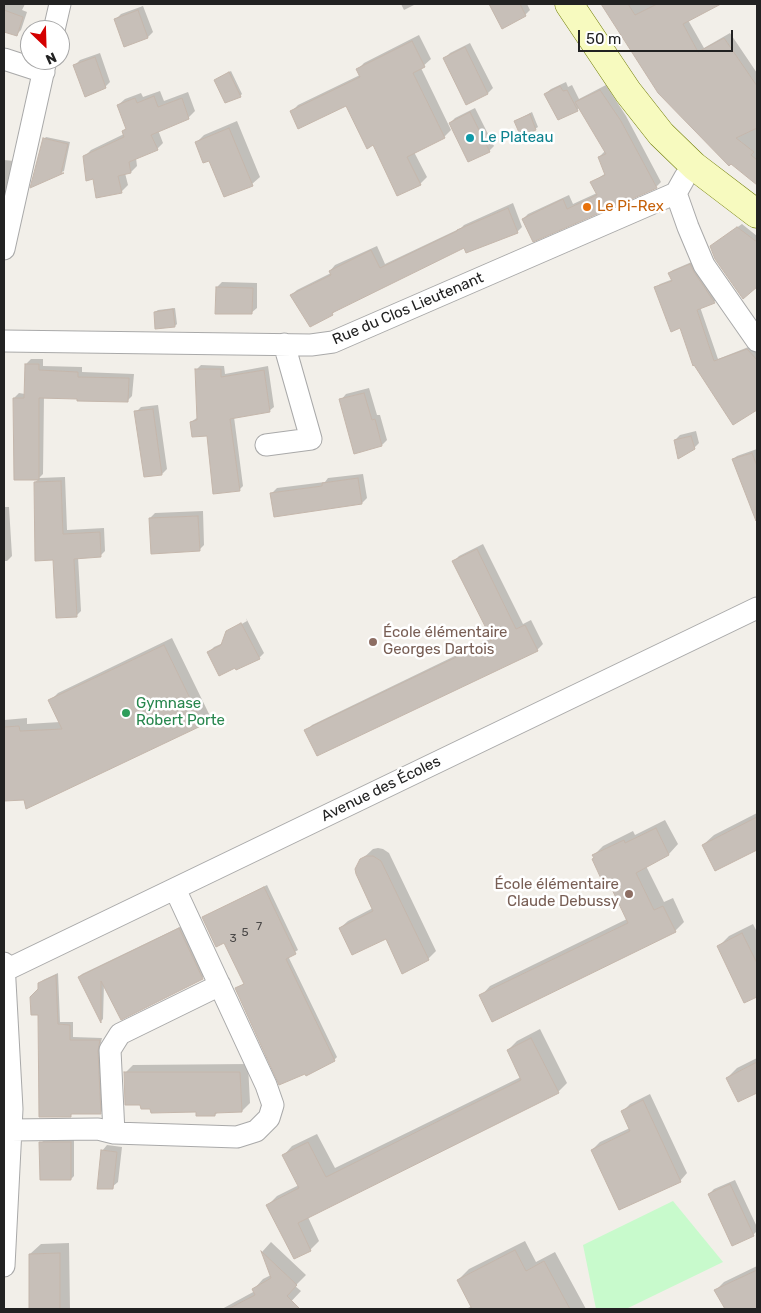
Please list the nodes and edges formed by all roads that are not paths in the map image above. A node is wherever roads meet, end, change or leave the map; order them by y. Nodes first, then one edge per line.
1 (60, 4) edge
2 (569, 4) edge
3 (56, 20) edge
4 (4, 59) edge
5 (20, 62) edge
6 (44, 70) edge
7 (694, 166) junction
8 (676, 193) junction
9 (757, 214) edge
10 (4, 249) edge
11 (4, 341) edge
12 (757, 341) edge
13 (284, 344) junction
14 (266, 445) dead end
15 (757, 608) edge
16 (175, 889) junction
17 (4, 968) edge
18 (220, 985) junction
19 (11, 1130) junction
20 (114, 1133) junction
21 (4, 1266) edge

1 - 3 street
2 - 7 main road
4 - 5 street
6 - 10 street
7 - 8 street
7 - 9 main road
8 - 12 street
8 - 13 street, Rue du Clos Lieutenant
11 - 13 street, Rue du Clos Lieutenant
13 - 14 street
15 - 16 street, Avenue des Écoles
16 - 17 street, Avenue des Écoles
16 - 18 street
17 - 19 street
18 - 20 street
18 - 20 street
19 - 20 street
19 - 21 street

